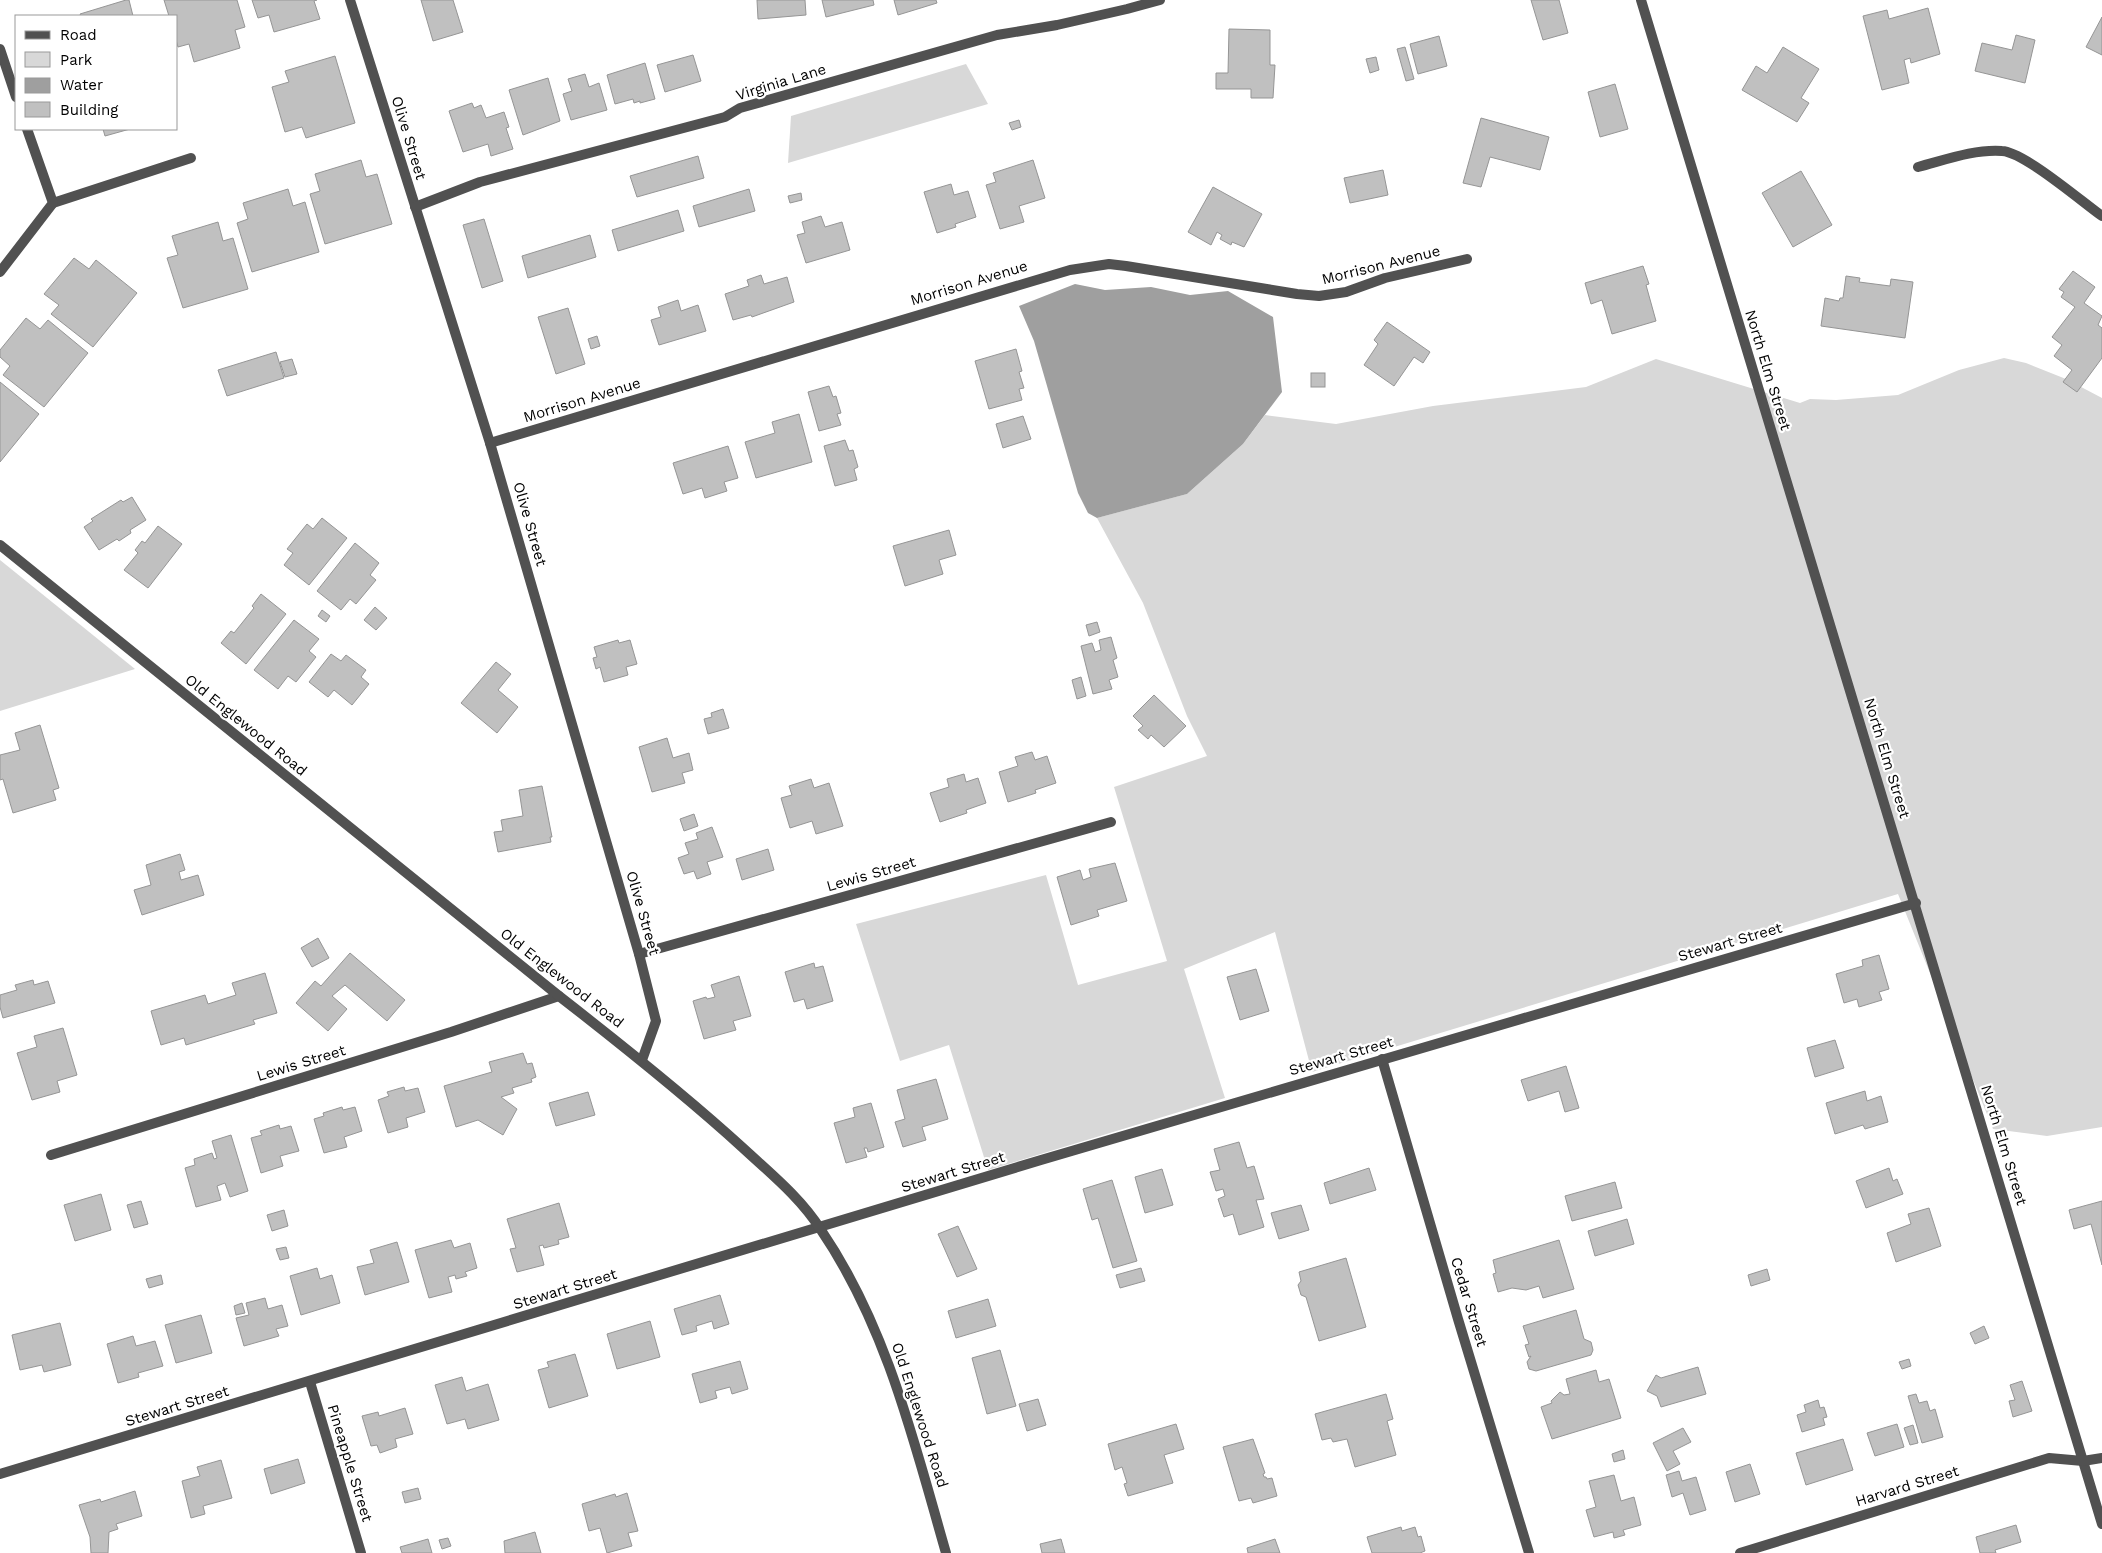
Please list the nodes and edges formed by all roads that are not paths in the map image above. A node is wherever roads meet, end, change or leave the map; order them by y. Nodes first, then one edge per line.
1 (350, 0) edge
2 (1160, 0) edge
3 (1641, 0) edge
4 (0, 49) edge
5 (15, 94) edge
6 (27, 130) edge
7 (191, 158) dead end
8 (1918, 167) dead end
9 (53, 203) junction
10 (415, 207) junction
11 (2102, 216) edge
12 (1467, 259) dead end
13 (0, 272) edge
14 (490, 443) junction
15 (0, 546) edge
16 (1111, 822) dead end
17 (1916, 903) junction
18 (639, 954) junction
19 (559, 996) junction
20 (1382, 1059) junction
21 (642, 1060) junction
22 (51, 1155) dead end
23 (820, 1228) junction
24 (310, 1382) junction
25 (2102, 1458) edge
26 (2083, 1461) junction
27 (0, 1474) edge
28 (2102, 1524) edge
29 (361, 1553) edge
30 (946, 1553) edge
31 (1529, 1553) edge
32 (1740, 1553) edge

1 - 10 street, Olive Street
2 - 10 street, Virginia Lane
3 - 17 street, North Elm Street
4 - 5 street
6 - 9 street
7 - 9 street
8 - 11 street
9 - 13 street
10 - 14 street, Olive Street
12 - 14 street, Morrison Avenue
14 - 18 street, Olive Street
15 - 19 street, Old Englewood Road
16 - 18 street, Lewis Street
17 - 20 street, Stewart Street
17 - 26 street, North Elm Street
18 - 21 street, Olive Street
19 - 21 street, Old Englewood Road
19 - 22 street, Lewis Street
20 - 23 street, Stewart Street
20 - 31 street, Cedar Street
21 - 23 street, Old Englewood Road
23 - 24 street, Stewart Street
23 - 30 street, Old Englewood Road
24 - 27 street, Stewart Street
24 - 29 street, Pineapple Street
25 - 26 street, Harvard Street
26 - 28 street, North Elm Street
26 - 32 street, Harvard Street

